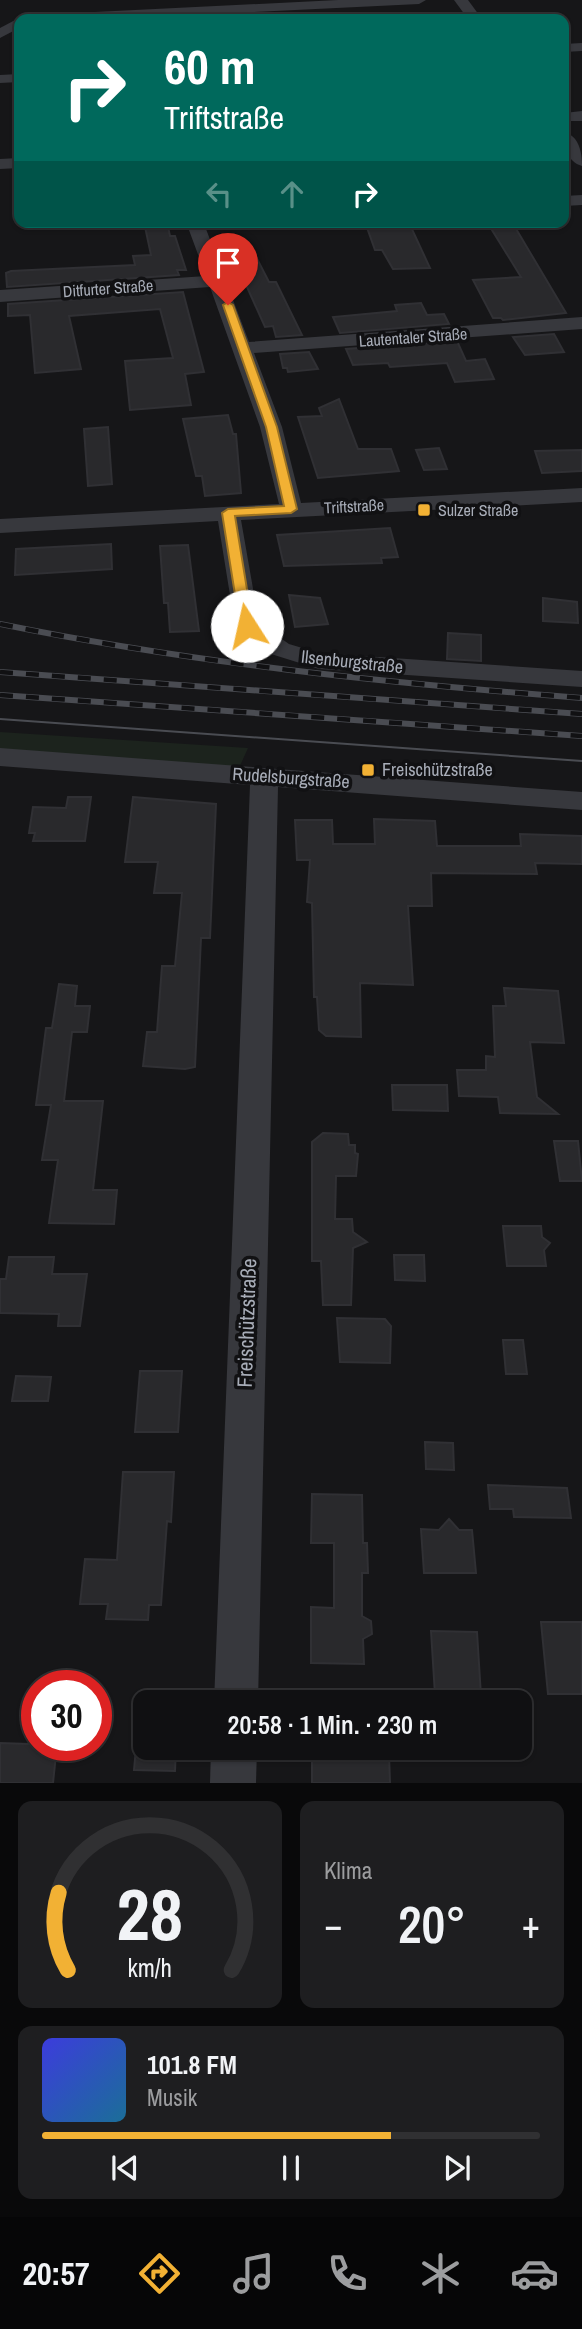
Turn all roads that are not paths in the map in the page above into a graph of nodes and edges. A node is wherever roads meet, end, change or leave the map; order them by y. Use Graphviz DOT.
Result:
graph roads {
  1 [pos="419,0"];
  2 [pos="135,14"];
  3 [pos="569,144"];
  4 [pos="582,161"];
  5 [pos="197,228"];
  6 [pos="216,281"];
  7 [pos="0,296"];
  8 [pos="582,323"];
  9 [pos="244,348"];
  10 [pos="582,495"];
  11 [pos="291,509"];
  12 [pos="228,513"];
  13 [pos="0,526"];
  14 [pos="582,680"];
  15 [pos="0,757"];
  16 [pos="264,776"];
  17 [pos="582,802"];
  18 [pos="236,1690"];
  19 [pos="234,1760"];
  20 [pos="233,1783"];
  1 -- 2 [label="street"];
  3 -- 4 [label="street"];
  5 -- 6 [label="street"];
  6 -- 7 [label="street, Ditfurter Straße"];
  6 -- 9 [label="street"];
  8 -- 9 [label="street, Lautentaler Straße"];
  9 -- 11 [label="street"];
  10 -- 11 [label="street, Triftstraße"];
  11 -- 12 [label="street, Triftstraße"];
  12 -- 13 [label="street, Triftstraße"];
  12 -- 14 [label="street, Ilsenburgstraße"];
  15 -- 16 [label="street, Rudelsburgstraße"];
  16 -- 17 [label="street, Rudelsburgstraße"];
  16 -- 18 [label="street, Freischützstraße"];
  19 -- 20 [label="street"];
}
